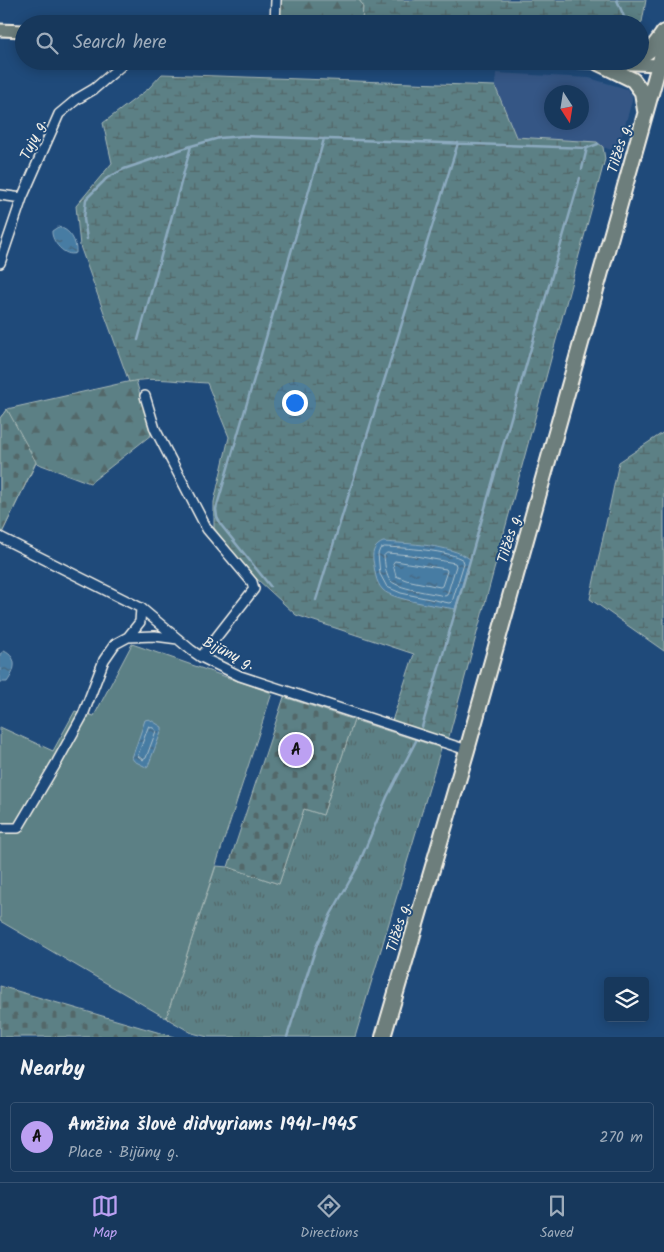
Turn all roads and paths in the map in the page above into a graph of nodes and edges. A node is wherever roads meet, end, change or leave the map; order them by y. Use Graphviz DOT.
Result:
graph roads {
  1 [pos="276,0"];
  2 [pos="275,15"];
  3 [pos="0,30"];
  4 [pos="15,31"];
  5 [pos="664,32"];
  6 [pos="664,47"];
  7 [pos="649,51"];
  8 [pos="649,64"];
  9 [pos="662,65"];
  10 [pos="116,70"];
  11 [pos="617,70"];
  12 [pos="645,114"];
  13 [pos="0,195"];
  14 [pos="22,198"];
  15 [pos="0,263"];
  16 [pos="145,396"];
  17 [pos="0,537"];
  18 [pos="141,608"];
  19 [pos="128,637"];
  20 [pos="179,639"];
  21 [pos="201,657"];
  22 [pos="467,750"];
  23 [pos="0,828"];
  24 [pos="383,1037"];
  1 -- 2 [label="street"];
  3 -- 4 [label="main road"];
  5 -- 7 [label="highway"];
  6 -- 9 [label="highway, Tilžės g."];
  8 -- 9 [label="main road"];
  9 -- 12 [label="highway, Tilžės g."];
  10 -- 14 [label="street, Tujų g."];
  11 -- 12 [label="highway"];
  12 -- 22 [label="highway, Tilžės g."];
  13 -- 14 [label="street"];
  14 -- 15 [label="street, Tujų g."];
  16 -- 21 [label="street"];
  17 -- 18 [label="street, Bijūnų g."];
  18 -- 19 [label="street"];
  18 -- 20 [label="street, Bijūnų g."];
  19 -- 20 [label="street"];
  19 -- 23 [label="street"];
  20 -- 21 [label="street, Bijūnų g."];
  21 -- 22 [label="street, Bijūnų g."];
  22 -- 24 [label="highway, Tilžės g."];
}
